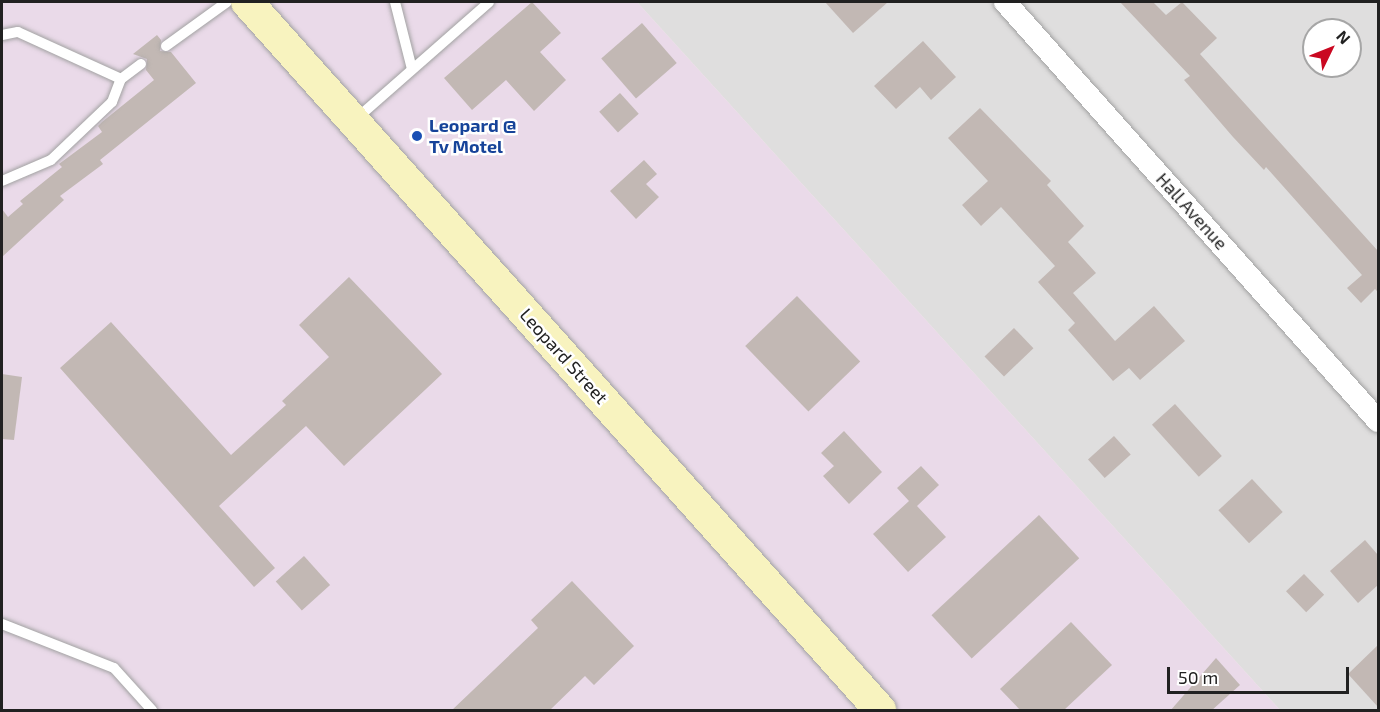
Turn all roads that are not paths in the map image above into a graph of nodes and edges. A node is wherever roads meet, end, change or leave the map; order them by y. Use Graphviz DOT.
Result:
graph roads {
  1 [pos="227,2"];
  2 [pos="247,2"];
  3 [pos="395,2"];
  4 [pos="489,2"];
  5 [pos="1005,2"];
  6 [pos="2,35"];
  7 [pos="166,46"];
  8 [pos="141,64"];
  9 [pos="412,69"];
  10 [pos="121,79"];
  11 [pos="354,121"];
  12 [pos="2,181"];
  13 [pos="1378,421"];
  14 [pos="2,624"];
  15 [pos="152,711"];
  16 [pos="880,711"];
  1 -- 7 [label="lane"];
  2 -- 11 [label="main road, Leopard Street"];
  3 -- 9 [label="lane"];
  4 -- 9 [label="lane"];
  5 -- 13 [label="street, Hall Avenue"];
  6 -- 10 [label="lane"];
  8 -- 10 [label="lane"];
  9 -- 11 [label="lane"];
  10 -- 12 [label="lane"];
  11 -- 16 [label="main road, Leopard Street"];
  14 -- 15 [label="lane"];
}
